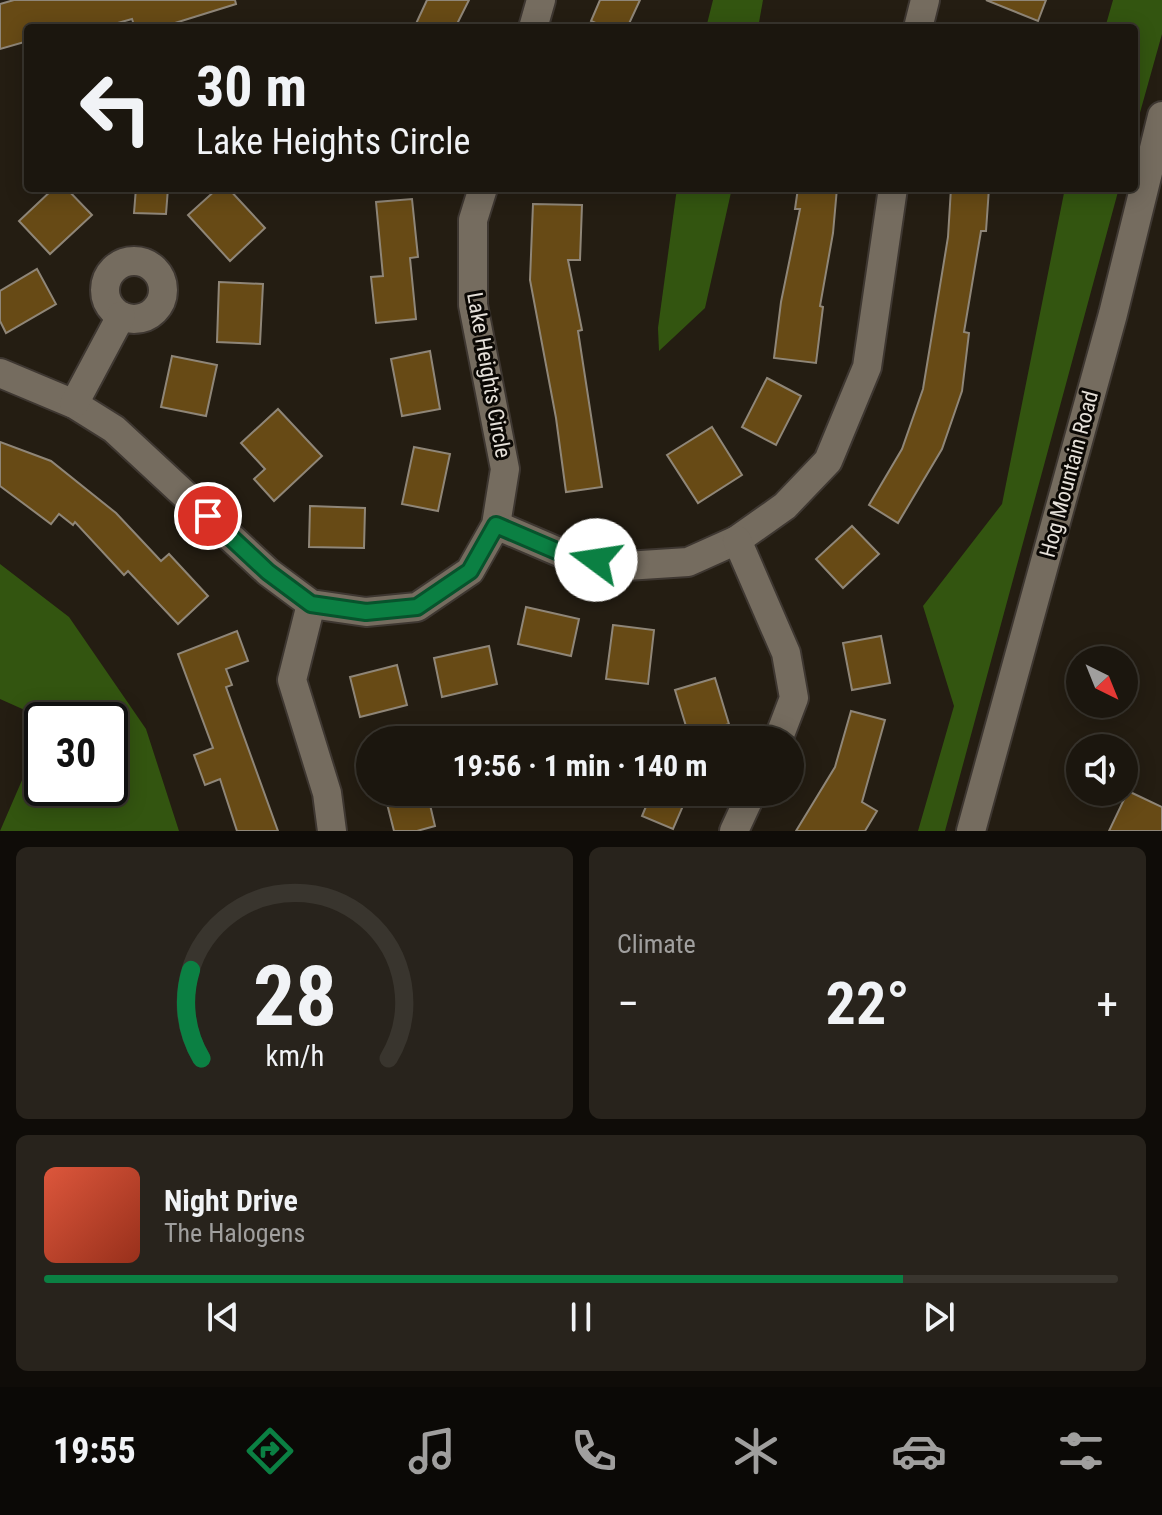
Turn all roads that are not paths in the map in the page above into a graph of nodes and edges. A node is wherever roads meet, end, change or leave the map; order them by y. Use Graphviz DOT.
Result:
graph roads {
  1 [pos="541,0"];
  2 [pos="925,0"];
  3 [pos="534,24"];
  4 [pos="919,24"];
  5 [pos="1162,116"];
  6 [pos="482,192"];
  7 [pos="892,192"];
  8 [pos="121,316"];
  9 [pos="0,373"];
  10 [pos="74,404"];
  11 [pos="496,525"];
  12 [pos="737,540"];
  13 [pos="311,604"];
  14 [pos="783,726"];
  15 [pos="746,806"];
  16 [pos="332,831"];
  17 [pos="734,831"];
  18 [pos="971,831"];
  1 -- 3 [label="street"];
  2 -- 4 [label="street"];
  5 -- 18 [label="street, Hog Mountain Road"];
  6 -- 11 [label="street, Lake Heights Circle"];
  7 -- 12 [label="street"];
  8 -- 10 [label="street"];
  9 -- 10 [label="street, Lake Heights Circle"];
  10 -- 13 [label="street, Lake Heights Circle"];
  11 -- 12 [label="street"];
  11 -- 13 [label="street, Lake Heights Circle"];
  12 -- 14 [label="street"];
  13 -- 16 [label="street"];
  15 -- 17 [label="street"];
}
